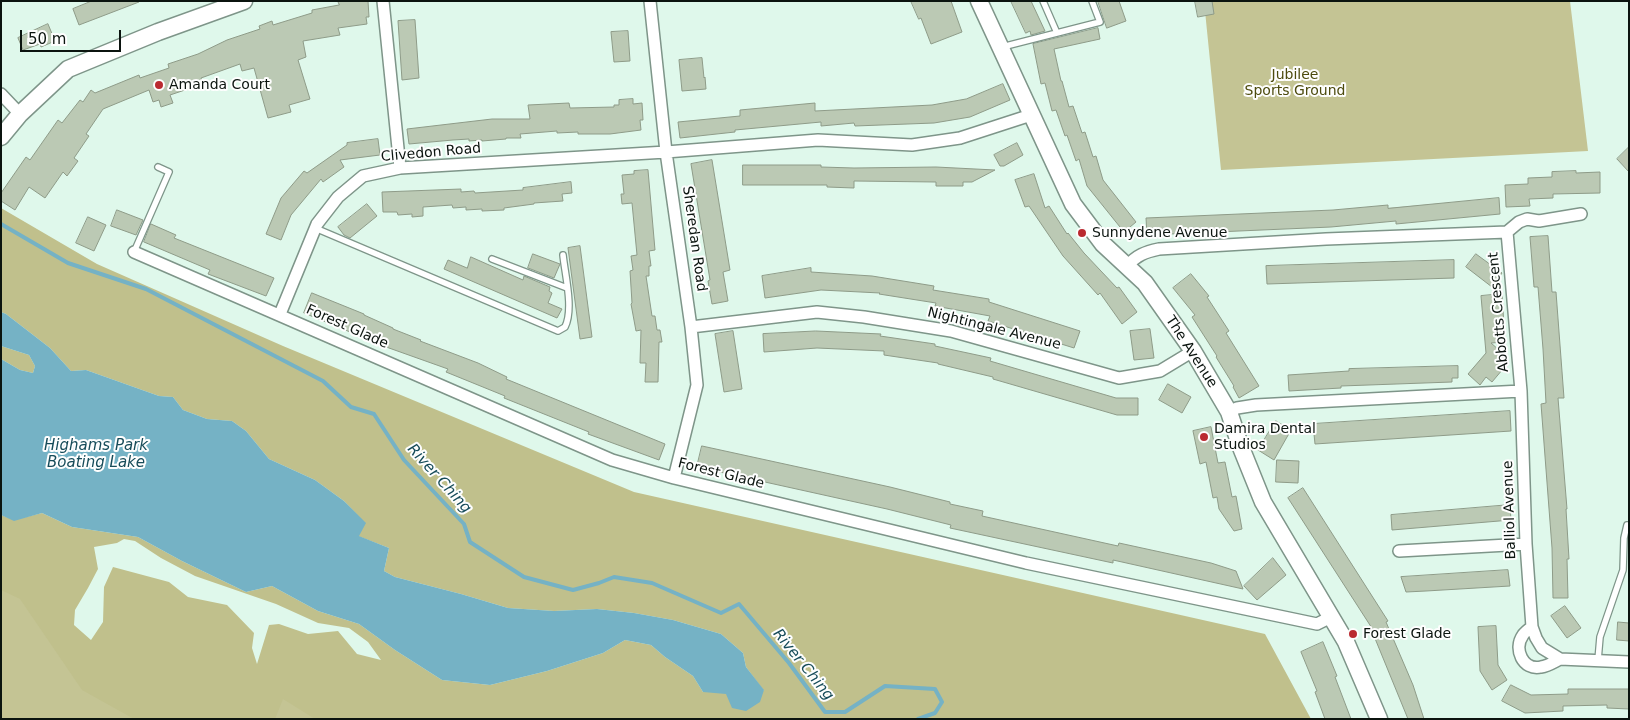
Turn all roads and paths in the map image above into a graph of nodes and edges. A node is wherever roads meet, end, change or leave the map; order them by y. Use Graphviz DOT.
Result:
graph roads {
  1 [pos="244,1"];
  2 [pos="383,1"];
  3 [pos="650,1"];
  4 [pos="979,1"];
  5 [pos="1043,1"];
  6 [pos="1092,1"];
  7 [pos="1057,33"];
  8 [pos="1000,48"];
  9 [pos="1,94"];
  10 [pos="20,114"];
  11 [pos="1031,114"];
  12 [pos="1,137"];
  13 [pos="666,152"];
  14 [pos="158,167"];
  15 [pos="400,168"];
  16 [pos="1581,214"];
  17 [pos="315,228"];
  18 [pos="1507,232"];
  19 [pos="134,252"];
  20 [pos="563,255"];
  21 [pos="492,259"];
  22 [pos="1127,266"];
  23 [pos="567,288"];
  24 [pos="280,314"];
  25 [pos="691,327"];
  26 [pos="1193,351"];
  27 [pos="1521,391"];
  28 [pos="1229,412"];
  29 [pos="674,478"];
  30 [pos="1627,525"];
  31 [pos="1526,544"];
  32 [pos="1398,551"];
  33 [pos="1331,617"];
  34 [pos="1532,627"];
  35 [pos="1560,659"];
  36 [pos="1598,660"];
  37 [pos="1629,662"];
  38 [pos="1379,719"];
  1 -- 10 [label="street"];
  2 -- 15 [label="street"];
  3 -- 13 [label="street, Sheredan Road"];
  4 -- 8 [label="street, The Avenue"];
  5 -- 7 [label="lane"];
  6 -- 7 [label="lane"];
  7 -- 8 [label="lane"];
  8 -- 11 [label="street, The Avenue"];
  9 -- 10 [label="street"];
  10 -- 12 [label="street"];
  11 -- 13 [label="street"];
  11 -- 22 [label="street, The Avenue"];
  13 -- 15 [label="street, Clivedon Road"];
  13 -- 25 [label="street, Sheredan Road"];
  14 -- 19 [label="lane"];
  15 -- 17 [label="street, Clivedon Road"];
  16 -- 18 [label="street"];
  17 -- 23 [label="lane"];
  17 -- 24 [label="street, Clivedon Road"];
  18 -- 22 [label="street, Abbotts Crescent"];
  18 -- 27 [label="street, Abbotts Crescent"];
  19 -- 24 [label="street, Forest Glade"];
  20 -- 23 [label="lane"];
  21 -- 23 [label="lane"];
  22 -- 26 [label="street, The Avenue"];
  24 -- 29 [label="street, Forest Glade"];
  25 -- 26 [label="street, Nightingale Avenue"];
  25 -- 29 [label="street, Sheredan Road"];
  26 -- 28 [label="street, The Avenue"];
  27 -- 28 [label="street, Abbotts Crescent"];
  27 -- 31 [label="street, Balliol Avenue"];
  28 -- 33 [label="street, The Avenue"];
  29 -- 33 [label="street, Forest Glade"];
  30 -- 36 [label="lane"];
  31 -- 32 [label="street"];
  31 -- 34 [label="street, Balliol Avenue"];
  33 -- 38 [label="street, The Avenue"];
  34 -- 35 [label="street, Balliol Avenue"];
  34 -- 35 [label="street"];
  35 -- 36 [label="street"];
  36 -- 37 [label="street"];
}
